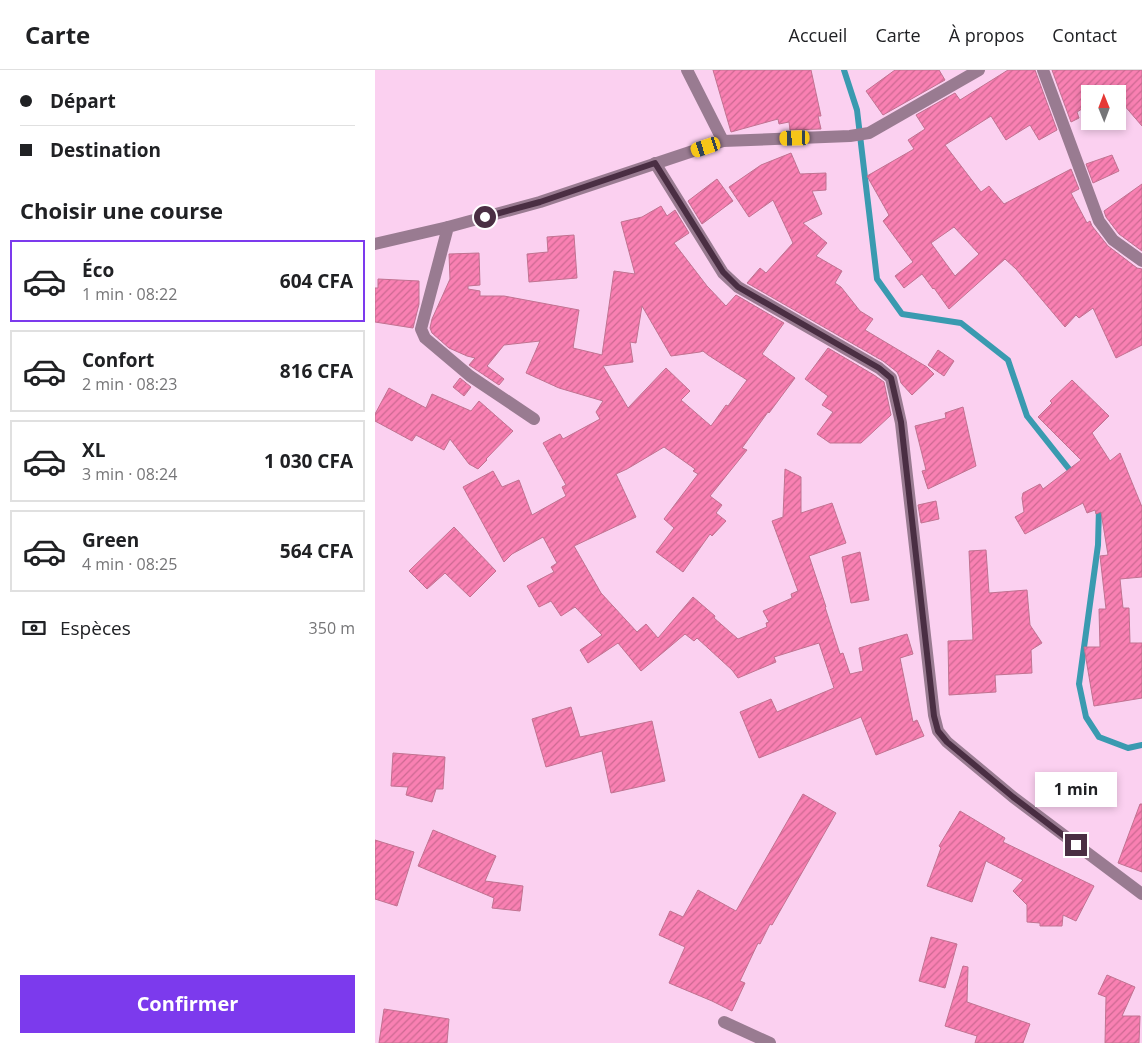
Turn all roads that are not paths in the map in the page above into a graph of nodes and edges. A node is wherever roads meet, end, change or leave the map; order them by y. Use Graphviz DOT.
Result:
graph roads {
  1 [pos="687,70"];
  2 [pos="979,70"];
  3 [pos="1043,70"];
  4 [pos="723,141"];
  5 [pos="655,163"];
  6 [pos="448,227"];
  7 [pos="375,244"];
  8 [pos="1142,261"];
  9 [pos="534,419"];
  10 [pos="1142,894"];
  11 [pos="724,1022"];
  12 [pos="770,1043"];
  1 -- 4 [label="street"];
  2 -- 4 [label="street"];
  3 -- 8 [label="street"];
  4 -- 5 [label="street"];
  5 -- 6 [label="street"];
  5 -- 10 [label="street"];
  6 -- 7 [label="street"];
  6 -- 9 [label="street"];
  11 -- 12 [label="street"];
}
